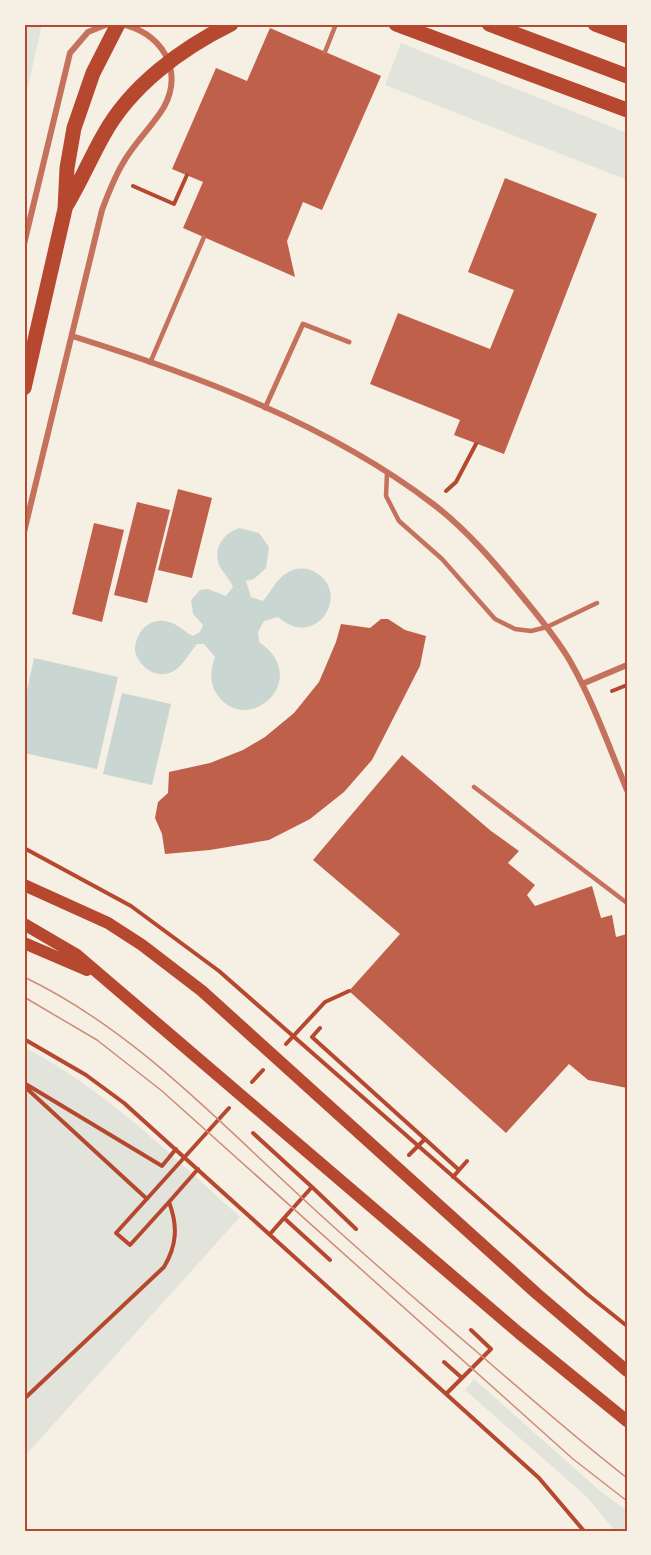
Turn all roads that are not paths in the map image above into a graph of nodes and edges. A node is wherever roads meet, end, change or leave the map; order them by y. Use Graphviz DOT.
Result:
graph roads {
  1 [pos="108,24"];
  2 [pos="119,24"];
  3 [pos="231,24"];
  4 [pos="336,24"];
  5 [pos="396,24"];
  6 [pos="489,24"];
  7 [pos="595,24"];
  8 [pos="627,36"];
  9 [pos="325,52"];
  10 [pos="627,76"];
  11 [pos="627,110"];
  12 [pos="65,209"];
  13 [pos="204,237"];
  14 [pos="24,244"];
  15 [pos="72,336"];
  16 [pos="349,342"];
  17 [pos="150,363"];
  18 [pos="24,388"];
  19 [pos="265,408"];
  20 [pos="387,473"];
  21 [pos="24,532"];
  22 [pos="597,603"];
  23 [pos="548,627"];
  24 [pos="627,665"];
  25 [pos="582,684"];
  26 [pos="474,787"];
  27 [pos="627,790"];
  28 [pos="24,885"];
  29 [pos="627,903"];
  30 [pos="24,924"];
  31 [pos="24,943"];
  32 [pos="102,976"];
  33 [pos="591,1340"];
  34 [pos="627,1361"];
  35 [pos="627,1371"];
  36 [pos="627,1421"];
  1 -- 14 [label="street"];
  2 -- 12 [label="main road"];
  2 -- 15 [label="street"];
  3 -- 12 [label="main road"];
  4 -- 9 [label="lane"];
  5 -- 11 [label="main road"];
  6 -- 10 [label="main road"];
  7 -- 8 [label="main road"];
  12 -- 18 [label="main road"];
  13 -- 17 [label="lane"];
  15 -- 17 [label="street"];
  15 -- 21 [label="street"];
  16 -- 19 [label="street"];
  17 -- 19 [label="street"];
  19 -- 20 [label="street"];
  20 -- 23 [label="street"];
  20 -- 23 [label="lane"];
  22 -- 23 [label="lane"];
  23 -- 25 [label="street"];
  24 -- 25 [label="street"];
  25 -- 27 [label="street"];
  26 -- 29 [label="lane"];
  28 -- 33 [label="main road"];
  30 -- 32 [label="main road"];
  31 -- 32 [label="main road"];
  32 -- 36 [label="main road"];
  33 -- 34 [label="main road"];
  33 -- 35 [label="main road"];
}
